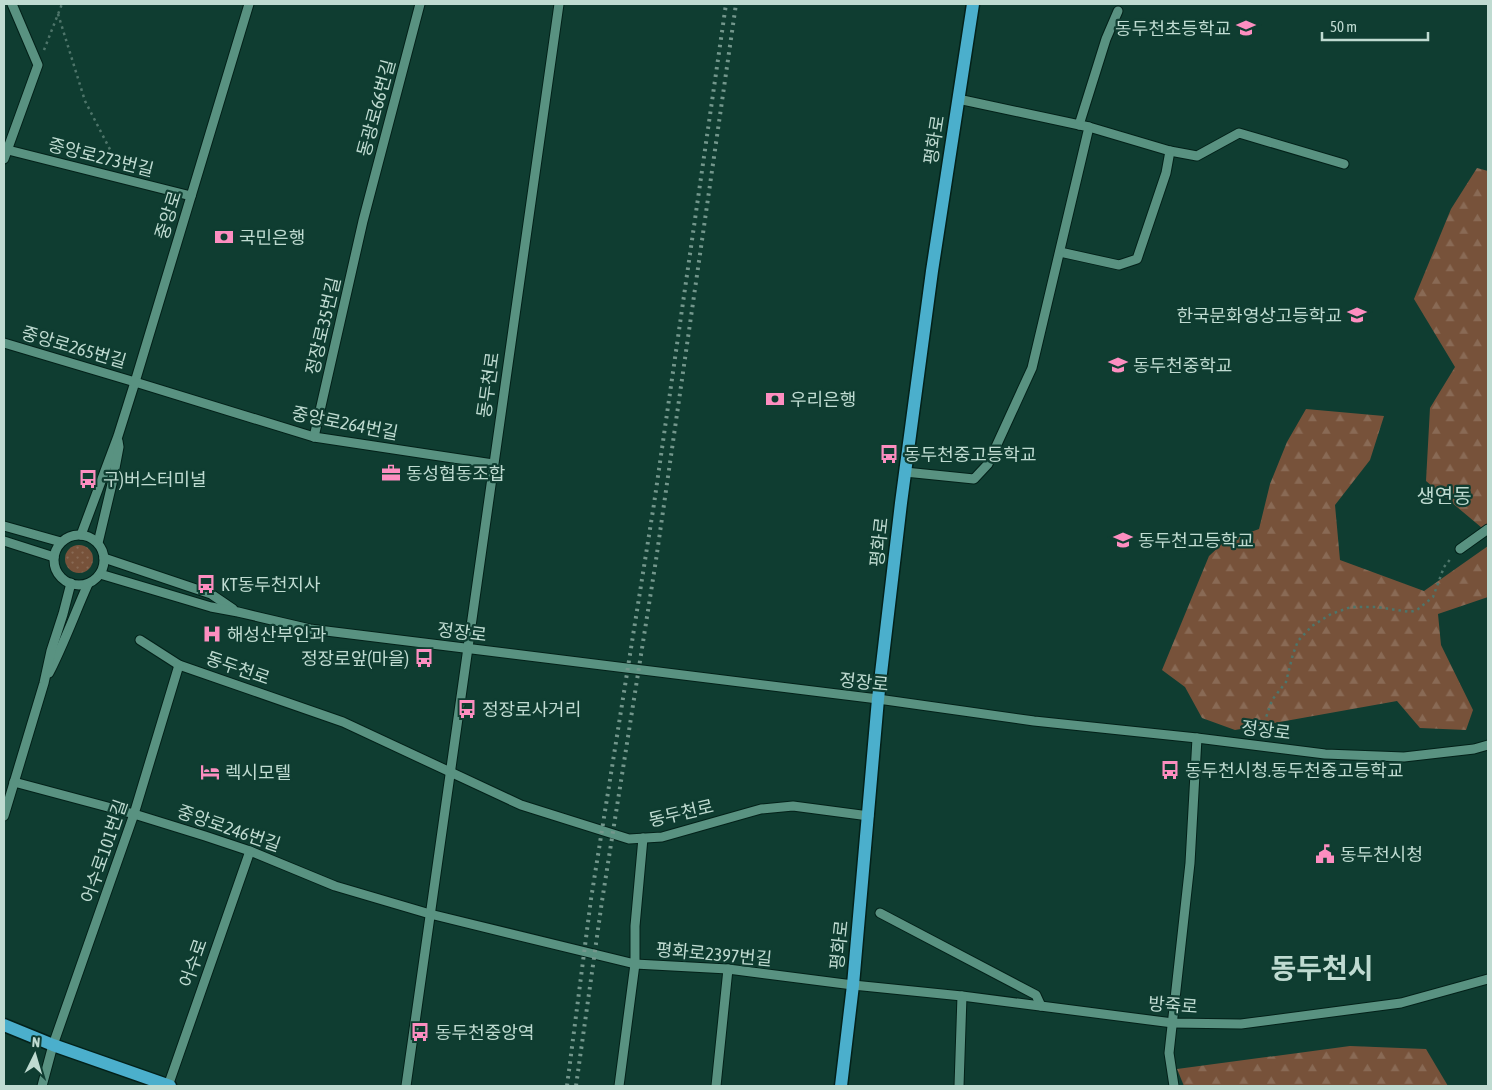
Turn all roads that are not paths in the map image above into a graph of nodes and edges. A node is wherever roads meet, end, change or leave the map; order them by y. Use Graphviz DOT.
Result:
graph roads {
  1 [pos="12,4"];
  2 [pos="249,4"];
  3 [pos="420,4"];
  4 [pos="559,4"];
  5 [pos="973,4"];
  6 [pos="1118,11"];
  7 [pos="958,99"];
  8 [pos="1079,125"];
  9 [pos="1089,127"];
  10 [pos="1170,151"];
  11 [pos="5,153"];
  12 [pos="1344,164"];
  13 [pos="191,196"];
  14 [pos="363,221"];
  15 [pos="1060,252"];
  16 [pos="4,343"];
  17 [pos="135,382"];
  18 [pos="118,436"];
  19 [pos="314,437"];
  20 [pos="494,464"];
  21 [pos="905,472"];
  22 [pos="4,526"];
  23 [pos="1488,529"];
  24 [pos="81,535"];
  25 [pos="4,541"];
  26 [pos="62,542"];
  27 [pos="98,543"];
  28 [pos="1460,549"];
  29 [pos="54,557"];
  30 [pos="104,558"];
  31 [pos="100,574"];
  32 [pos="71,584"];
  33 [pos="88,584"];
  34 [pos="238,612"];
  35 [pos="140,640"];
  36 [pos="468,649"];
  37 [pos="179,665"];
  38 [pos="44,683"];
  39 [pos="878,699"];
  40 [pos="1197,738"];
  41 [pos="1488,745"];
  42 [pos="451,772"];
  43 [pos="14,782"];
  44 [pos="134,814"];
  45 [pos="4,816"];
  46 [pos="869,816"];
  47 [pos="643,838"];
  48 [pos="250,851"];
  49 [pos="880,913"];
  50 [pos="430,914"];
  51 [pos="636,964"];
  52 [pos="728,969"];
  53 [pos="1488,979"];
  54 [pos="853,985"];
  55 [pos="962,996"];
  56 [pos="1040,1006"];
  57 [pos="1173,1024"];
  58 [pos="4,1025"];
  59 [pos="53,1045"];
  60 [pos="42,1086"];
  61 [pos="169,1086"];
  62 [pos="406,1086"];
  63 [pos="618,1086"];
  64 [pos="716,1086"];
  65 [pos="841,1086"];
  66 [pos="959,1086"];
  67 [pos="1174,1086"];
  1 -- 11 [label="street"];
  2 -- 13 [label="street, 중앙로"];
  3 -- 14 [label="street, 동광로66번길"];
  4 -- 20 [label="street, 동두천로"];
  5 -- 7 [label="main road, 평화로"];
  6 -- 8 [label="street"];
  7 -- 8 [label="street"];
  7 -- 21 [label="main road, 평화로"];
  8 -- 9 [label="street"];
  9 -- 10 [label="street"];
  9 -- 15 [label="street"];
  10 -- 12 [label="street"];
  10 -- 15 [label="street"];
  11 -- 13 [label="street, 중앙로273번길"];
  13 -- 17 [label="street, 중앙로"];
  14 -- 19 [label="street, 정장로35번길"];
  15 -- 21 [label="street"];
  16 -- 17 [label="street, 중앙로265번길"];
  17 -- 18 [label="street, 중앙로"];
  17 -- 19 [label="street, 중앙로264번길"];
  18 -- 24 [label="street"];
  18 -- 27 [label="street"];
  19 -- 20 [label="street, 중앙로264번길"];
  20 -- 36 [label="street, 동두천로"];
  21 -- 39 [label="main road, 평화로"];
  22 -- 26 [label="street"];
  23 -- 28 [label="street"];
  24 -- 26 [label="street"];
  24 -- 27 [label="street"];
  25 -- 29 [label="street"];
  26 -- 29 [label="street"];
  27 -- 30 [label="street"];
  29 -- 32 [label="street"];
  30 -- 31 [label="street"];
  30 -- 34 [label="street"];
  31 -- 33 [label="street"];
  31 -- 34 [label="street, 정장로"];
  32 -- 33 [label="street"];
  32 -- 38 [label="street"];
  33 -- 38 [label="street"];
  34 -- 36 [label="street, 정장로"];
  35 -- 37 [label="street, 동두천로"];
  36 -- 39 [label="street, 정장로"];
  36 -- 42 [label="street, 동두천로"];
  37 -- 42 [label="street, 동두천로"];
  37 -- 44 [label="street, 어수로101번길"];
  38 -- 43 [label="street"];
  39 -- 40 [label="street, 정장로"];
  39 -- 46 [label="main road, 평화로"];
  40 -- 41 [label="street, 정장로"];
  40 -- 57 [label="street"];
  42 -- 47 [label="street, 동두천로"];
  42 -- 50 [label="street, 동두천로"];
  43 -- 44 [label="street, 중앙로246번길"];
  43 -- 45 [label="street"];
  44 -- 48 [label="street, 중앙로246번길"];
  44 -- 59 [label="street, 어수로101번길"];
  46 -- 47 [label="street, 동두천로"];
  46 -- 54 [label="main road, 평화로"];
  47 -- 51 [label="street"];
  48 -- 50 [label="street, 중앙로246번길"];
  48 -- 61 [label="street, 어수로"];
  49 -- 56 [label="street"];
  50 -- 51 [label="street"];
  50 -- 62 [label="street, 동두천로"];
  51 -- 52 [label="street, 평화로2397번길"];
  51 -- 63 [label="street, 평화로2397번길"];
  52 -- 54 [label="street, 평화로2397번길"];
  52 -- 64 [label="street"];
  53 -- 57 [label="street, 방죽로"];
  54 -- 55 [label="street, 방죽로"];
  54 -- 65 [label="main road, 평화로"];
  55 -- 56 [label="street, 방죽로"];
  55 -- 66 [label="street"];
  56 -- 57 [label="street, 방죽로"];
  57 -- 67 [label="street"];
  58 -- 59 [label="main road, 어수로"];
  59 -- 60 [label="street, 어수로101번길"];
  59 -- 61 [label="main road, 어수로"];
}
